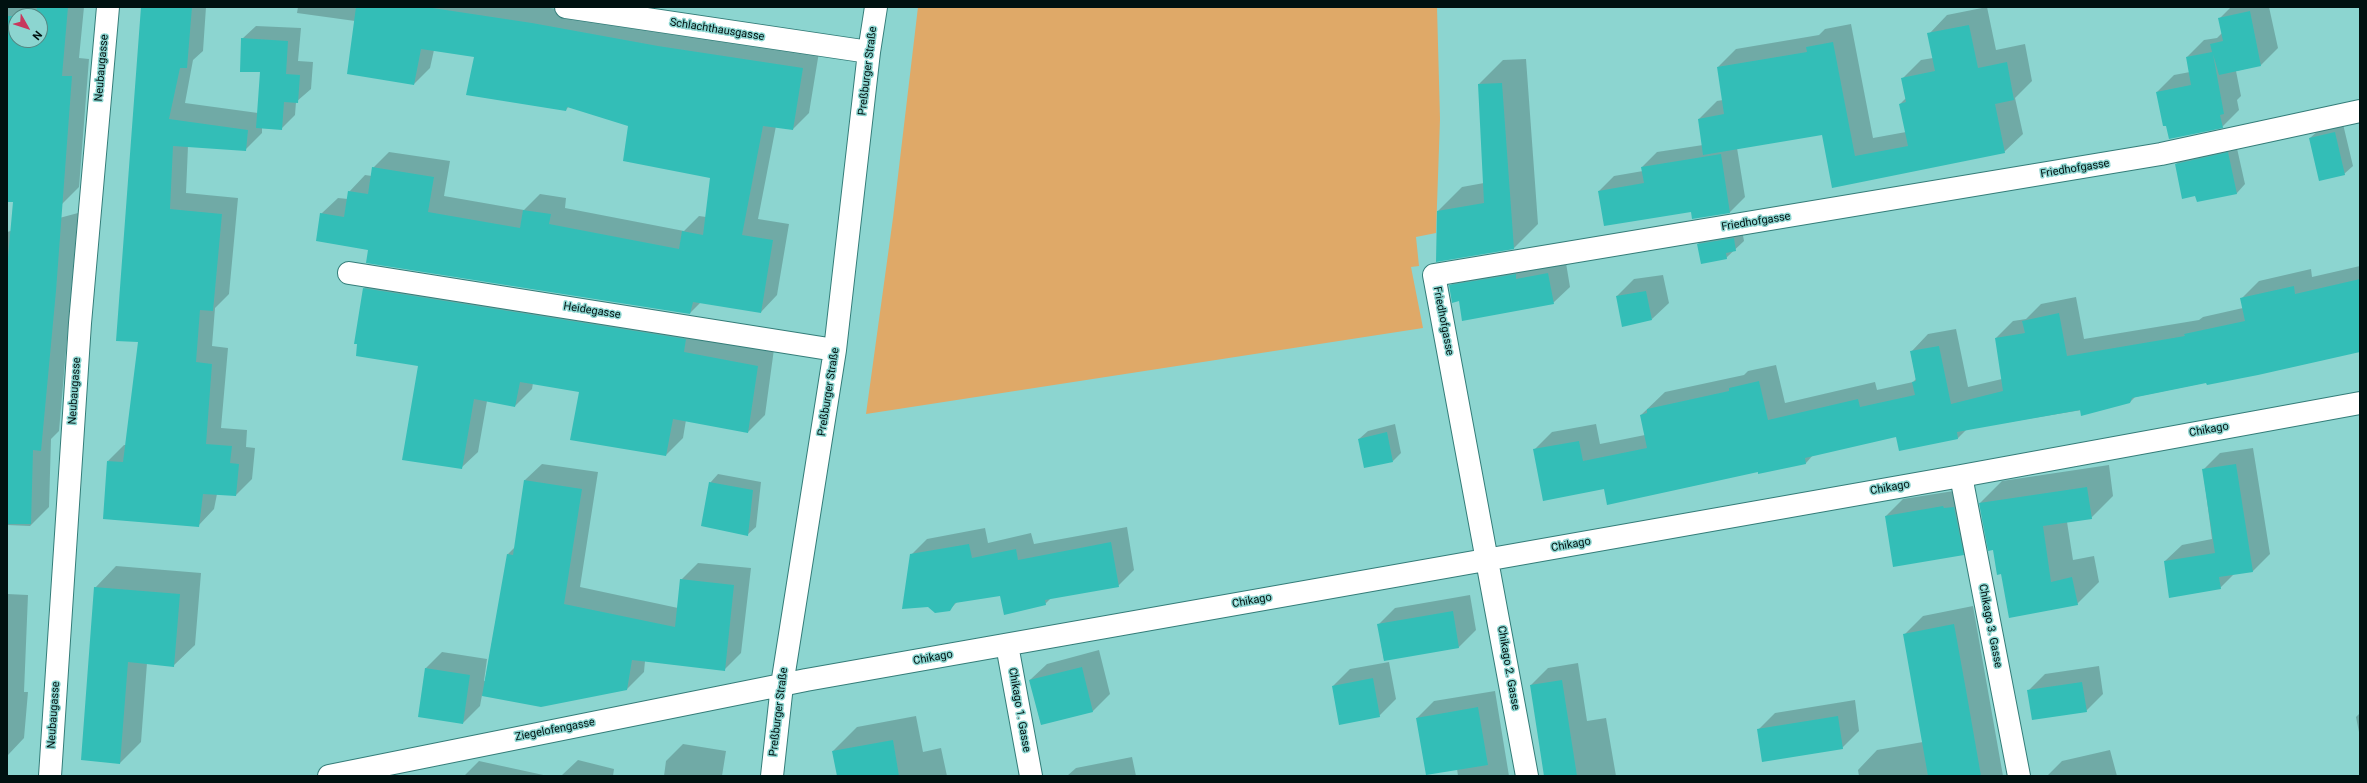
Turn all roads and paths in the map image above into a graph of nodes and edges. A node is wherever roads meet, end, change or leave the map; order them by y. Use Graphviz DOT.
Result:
graph roads {
  1 [pos="108,7"];
  2 [pos="566,7"];
  3 [pos="876,7"];
  4 [pos="869,52"];
  5 [pos="2360,111"];
  6 [pos="349,273"];
  7 [pos="835,350"];
  8 [pos="2360,403"];
  9 [pos="1961,476"];
  10 [pos="1488,559"];
  11 [pos="1007,644"];
  12 [pos="782,685"];
  13 [pos="50,776"];
  14 [pos="329,776"];
  15 [pos="772,776"];
  16 [pos="1031,776"];
  17 [pos="1527,776"];
  18 [pos="2018,776"];
  1 -- 13 [label="street, Neubaugasse"];
  2 -- 4 [label="street, Schlachthausgasse"];
  3 -- 4 [label="street, Preßburger Straße"];
  4 -- 7 [label="street, Preßburger Straße"];
  5 -- 10 [label="street, Friedhofgasse"];
  6 -- 7 [label="street, Heidegasse"];
  7 -- 12 [label="street, Preßburger Straße"];
  8 -- 9 [label="street, Chikago"];
  9 -- 10 [label="street, Chikago"];
  9 -- 18 [label="street, Chikago 3. Gasse"];
  10 -- 11 [label="street, Chikago"];
  10 -- 17 [label="street, Chikago 2. Gasse"];
  11 -- 12 [label="street, Chikago"];
  11 -- 16 [label="street, Chikago 1. Gasse"];
  12 -- 14 [label="street, Ziegelofengasse"];
  12 -- 15 [label="street, Preßburger Straße"];
}
